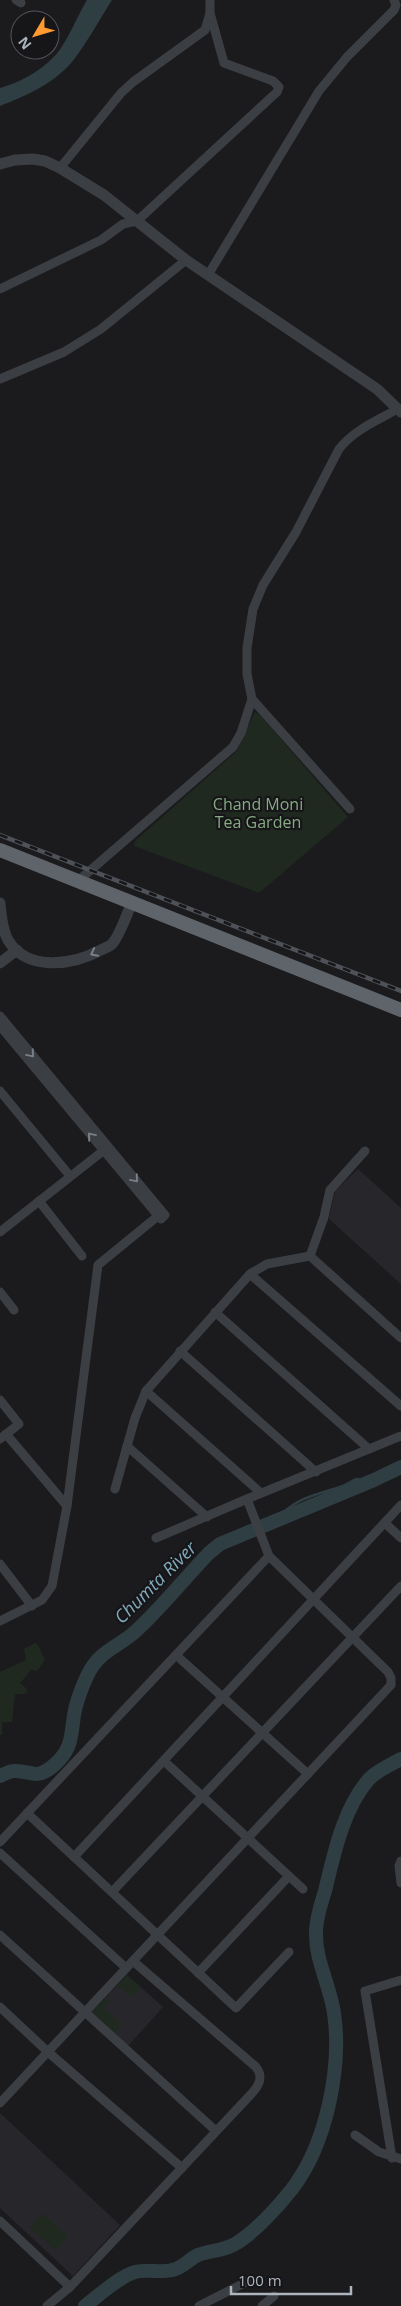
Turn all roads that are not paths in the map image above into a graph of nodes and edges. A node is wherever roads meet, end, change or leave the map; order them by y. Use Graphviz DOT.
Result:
graph roads {
  1 [pos="210,0"];
  2 [pos="394,0"];
  3 [pos="210,13"];
  4 [pos="0,164"];
  5 [pos="60,168"];
  6 [pos="137,220"];
  7 [pos="186,260"];
  8 [pos="208,275"];
  9 [pos="0,289"];
  10 [pos="0,379"];
  11 [pos="400,410"];
  12 [pos="252,699"];
  13 [pos="350,809"];
  14 [pos="0,850"];
  15 [pos="78,881"];
  16 [pos="132,902"];
  17 [pos="0,903"];
  18 [pos="8,946"];
  19 [pos="0,963"];
  20 [pos="401,1010"];
  21 [pos="0,1016"];
  22 [pos="0,1026"];
  23 [pos="0,1092"];
  24 [pos="106,1148"];
  25 [pos="365,1151"];
  26 [pos="70,1176"];
  27 [pos="39,1201"];
  28 [pos="1,1229"];
  29 [pos="82,1256"];
  30 [pos="310,1256"];
  31 [pos="250,1274"];
  32 [pos="0,1292"];
  33 [pos="14,1310"];
  34 [pos="215,1312"];
  35 [pos="401,1338"];
  36 [pos="180,1351"];
  37 [pos="146,1391"];
  38 [pos="0,1400"];
  39 [pos="401,1406"];
  40 [pos="3,1436"];
  41 [pos="401,1436"];
  42 [pos="127,1446"];
  43 [pos="369,1449"];
  44 [pos="316,1472"];
  45 [pos="115,1489"];
  46 [pos="261,1493"];
  47 [pos="247,1498"];
  48 [pos="67,1506"];
  49 [pos="401,1506"];
  50 [pos="207,1516"];
  51 [pos="386,1524"];
  52 [pos="156,1538"];
  53 [pos="401,1538"];
  54 [pos="269,1556"];
  55 [pos="0,1564"];
  56 [pos="401,1586"];
  57 [pos="314,1600"];
  58 [pos="32,1606"];
  59 [pos="0,1621"];
  60 [pos="352,1638"];
  61 [pos="176,1655"];
  62 [pos="223,1697"];
  63 [pos="262,1733"];
  64 [pos="164,1761"];
  65 [pos="308,1774"];
  66 [pos="202,1796"];
  67 [pos="27,1813"];
  68 [pos="248,1838"];
  69 [pos="0,1842"];
  70 [pos="0,1853"];
  71 [pos="74,1857"];
  72 [pos="401,1861"];
  73 [pos="289,1876"];
  74 [pos="401,1883"];
  75 [pos="303,1889"];
  76 [pos="112,1892"];
  77 [pos="158,1935"];
  78 [pos="0,1936"];
  79 [pos="289,1952"];
  80 [pos="133,1961"];
  81 [pos="126,1968"];
  82 [pos="198,1973"];
  83 [pos="401,1980"];
  84 [pos="0,2007"];
  85 [pos="84,2013"];
  86 [pos="48,2052"];
  87 [pos="0,2103"];
  88 [pos="216,2131"];
  89 [pos="355,2135"];
  90 [pos="397,2158"];
  91 [pos="182,2168"];
  92 [pos="0,2221"];
  93 [pos="250,2280"];
  94 [pos="70,2287"];
  95 [pos="274,2296"];
  96 [pos="47,2306"];
  97 [pos="199,2306"];
  98 [pos="262,2306"];
  1 -- 3 [label="street"];
  2 -- 8 [label="street"];
  3 -- 5 [label="street"];
  3 -- 6 [label="street"];
  4 -- 5 [label="street"];
  5 -- 6 [label="street"];
  6 -- 7 [label="street"];
  6 -- 9 [label="street"];
  7 -- 8 [label="street"];
  7 -- 10 [label="street"];
  8 -- 11 [label="street"];
  11 -- 12 [label="street"];
  12 -- 13 [label="street"];
  12 -- 15 [label="street"];
  14 -- 15 [label="highway"];
  15 -- 16 [label="highway"];
  16 -- 18 [label="street, one-way"];
  16 -- 20 [label="highway"];
  17 -- 18 [label="street"];
  18 -- 19 [label="street"];
  21 -- 24 [label="street, one-way"];
  24 -- 22 [label="street, one-way"];
  23 -- 26 [label="street"];
  24 -- 26 [label="street"];
  24 -- 48 [label="street"];
  25 -- 30 [label="street"];
  26 -- 27 [label="street"];
  27 -- 28 [label="street"];
  27 -- 29 [label="street"];
  30 -- 31 [label="street"];
  30 -- 35 [label="street"];
  31 -- 34 [label="street"];
  31 -- 39 [label="street"];
  32 -- 33 [label="street"];
  34 -- 36 [label="street"];
  34 -- 43 [label="street"];
  36 -- 37 [label="street"];
  36 -- 44 [label="street"];
  37 -- 42 [label="street"];
  37 -- 46 [label="street"];
  38 -- 40 [label="street"];
  40 -- 48 [label="street"];
  41 -- 43 [label="street"];
  42 -- 45 [label="street"];
  42 -- 50 [label="street"];
  43 -- 44 [label="street"];
  44 -- 46 [label="street"];
  46 -- 47 [label="street"];
  47 -- 50 [label="street"];
  47 -- 54 [label="street"];
  48 -- 58 [label="street"];
  49 -- 51 [label="street"];
  50 -- 52 [label="street"];
  51 -- 53 [label="street"];
  51 -- 57 [label="street"];
  54 -- 57 [label="street"];
  54 -- 61 [label="street"];
  55 -- 58 [label="street"];
  56 -- 60 [label="street"];
  57 -- 60 [label="street"];
  57 -- 62 [label="street"];
  58 -- 59 [label="street"];
  60 -- 63 [label="street"];
  60 -- 65 [label="street"];
  61 -- 62 [label="street"];
  61 -- 67 [label="street"];
  62 -- 63 [label="street"];
  62 -- 64 [label="street"];
  63 -- 65 [label="street"];
  63 -- 66 [label="street"];
  64 -- 66 [label="street"];
  64 -- 71 [label="street"];
  65 -- 68 [label="street"];
  66 -- 68 [label="street"];
  66 -- 76 [label="street"];
  67 -- 69 [label="street"];
  67 -- 71 [label="street"];
  68 -- 73 [label="street"];
  68 -- 77 [label="street"];
  70 -- 81 [label="street"];
  71 -- 76 [label="street"];
  72 -- 74 [label="street"];
  73 -- 75 [label="street"];
  73 -- 82 [label="street"];
  76 -- 77 [label="street"];
  77 -- 80 [label="street"];
  77 -- 82 [label="street"];
  78 -- 85 [label="street"];
  79 -- 82 [label="street"];
  80 -- 81 [label="street"];
  80 -- 88 [label="street"];
  81 -- 85 [label="street"];
  83 -- 90 [label="street"];
  84 -- 86 [label="street"];
  85 -- 86 [label="street"];
  85 -- 88 [label="street"];
  86 -- 87 [label="street"];
  86 -- 91 [label="street"];
  88 -- 91 [label="street"];
  89 -- 90 [label="street"];
  91 -- 94 [label="street"];
  92 -- 94 [label="street"];
  93 -- 97 [label="street"];
  94 -- 96 [label="street"];
  95 -- 98 [label="street"];
}
